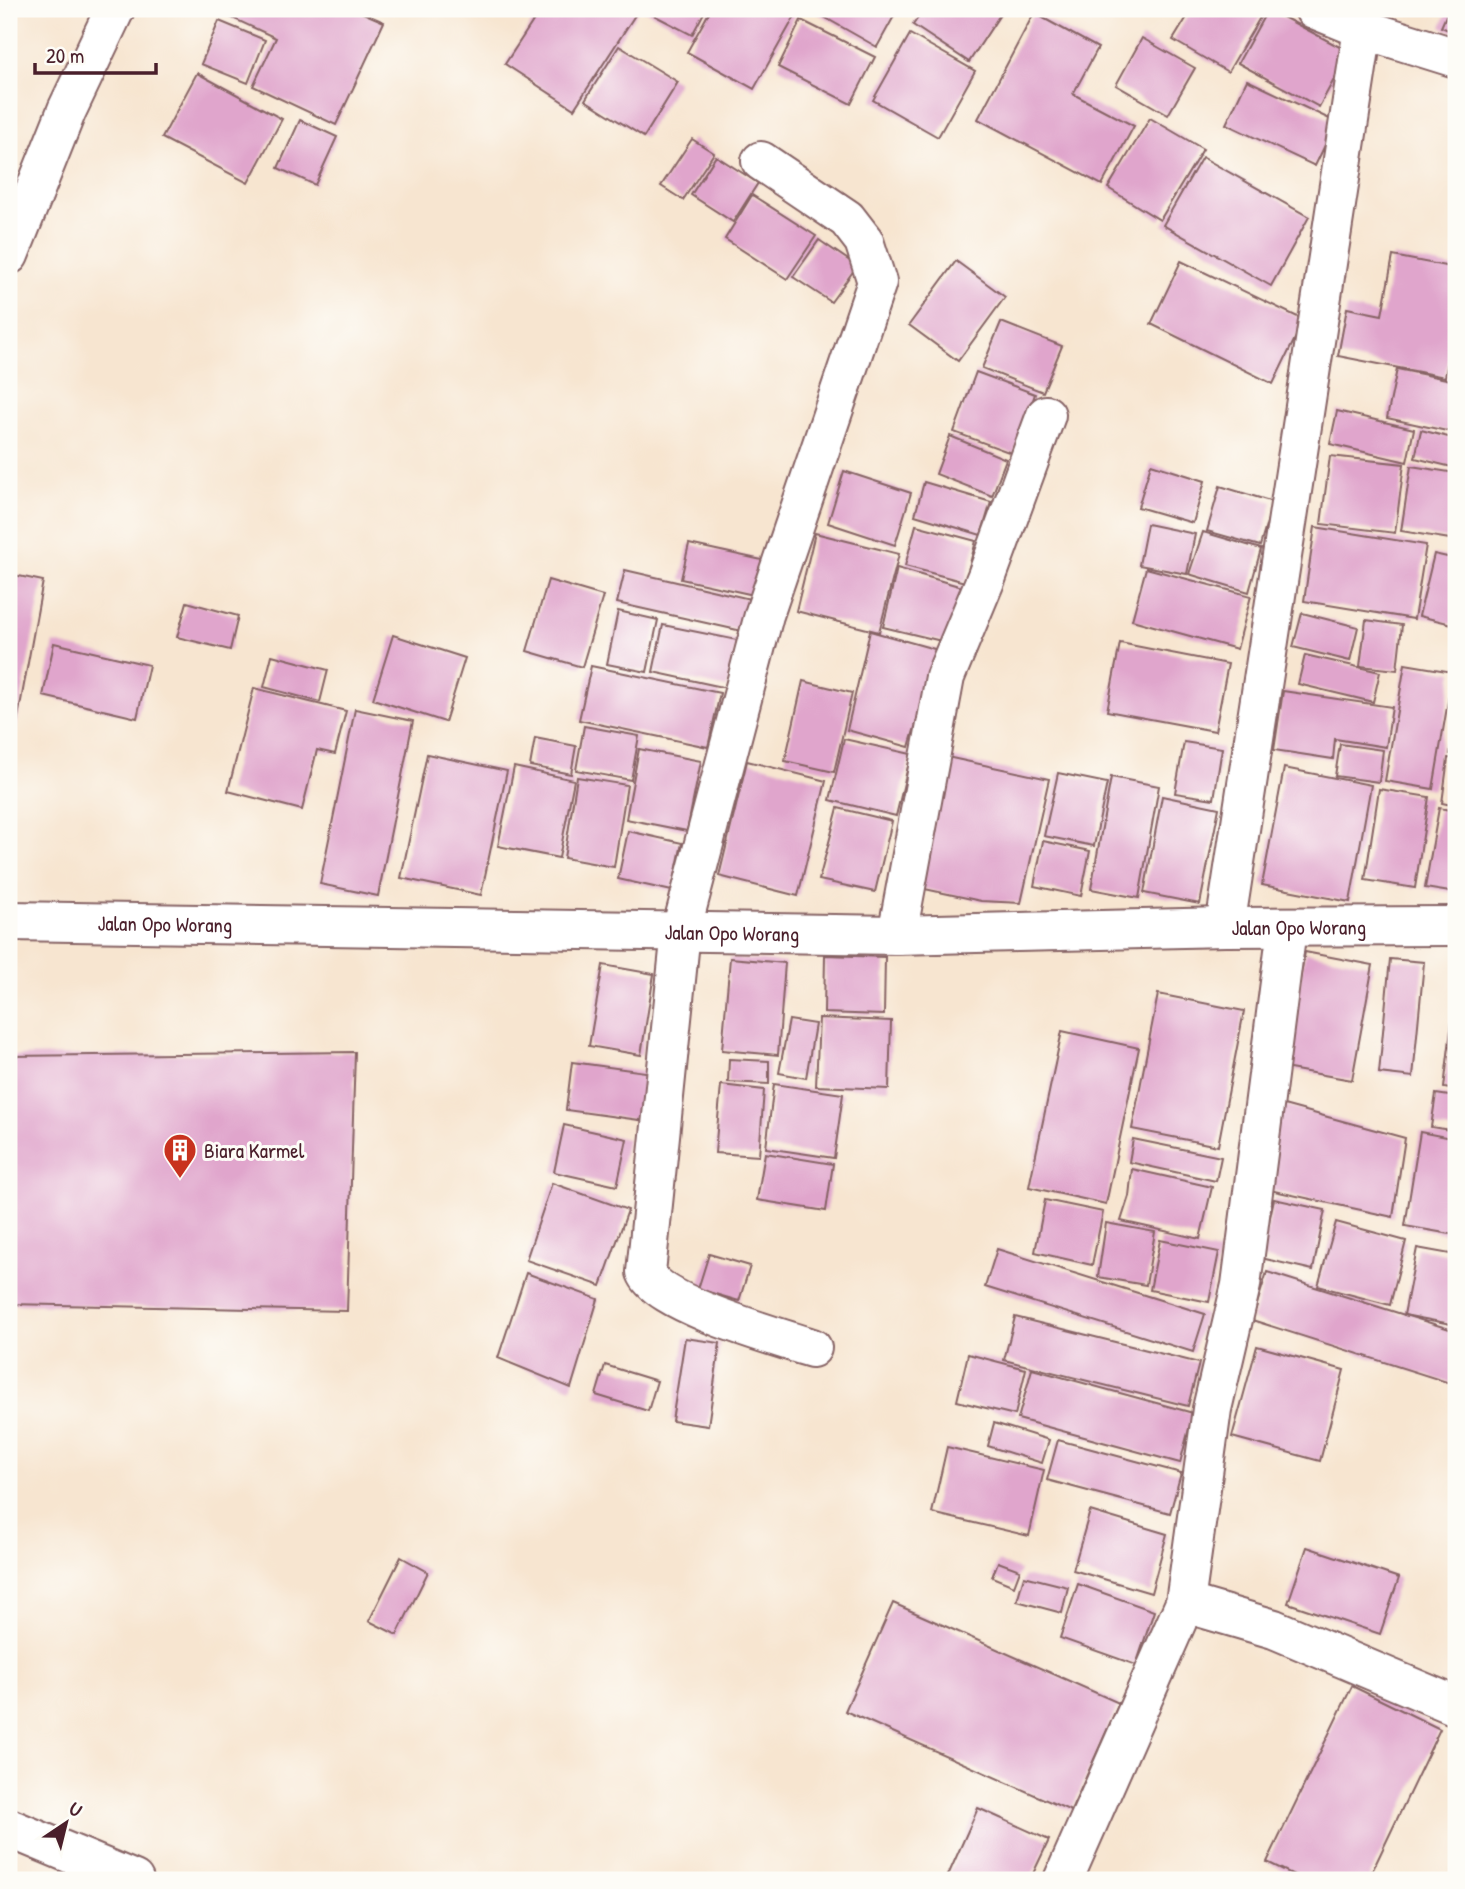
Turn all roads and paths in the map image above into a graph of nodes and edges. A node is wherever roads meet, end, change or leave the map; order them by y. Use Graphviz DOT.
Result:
graph roads {
  1 [pos="116,9"];
  2 [pos="1339,16"];
  3 [pos="1456,58"];
  4 [pos="761,161"];
  5 [pos="9,255"];
  6 [pos="1046,415"];
  7 [pos="9,921"];
  8 [pos="1456,926"];
  9 [pos="1224,927"];
  10 [pos="1287,928"];
  11 [pos="681,931"];
  12 [pos="897,935"];
  13 [pos="812,1348"];
  14 [pos="1185,1603"];
  15 [pos="1456,1706"];
  16 [pos="9,1828"];
  17 [pos="134,1880"];
  18 [pos="1063,1880"];
  1 -- 5 [label="street"];
  2 -- 3 [label="street"];
  2 -- 9 [label="street"];
  4 -- 11 [label="street"];
  6 -- 12 [label="street"];
  7 -- 11 [label="street, Jalan Opo Worang"];
  8 -- 10 [label="street, Jalan Opo Worang"];
  9 -- 10 [label="street, Jalan Opo Worang"];
  9 -- 12 [label="street, Jalan Opo Worang"];
  10 -- 14 [label="street"];
  11 -- 12 [label="street, Jalan Opo Worang"];
  11 -- 13 [label="street"];
  14 -- 15 [label="street"];
  14 -- 18 [label="street"];
  16 -- 17 [label="street"];
}
